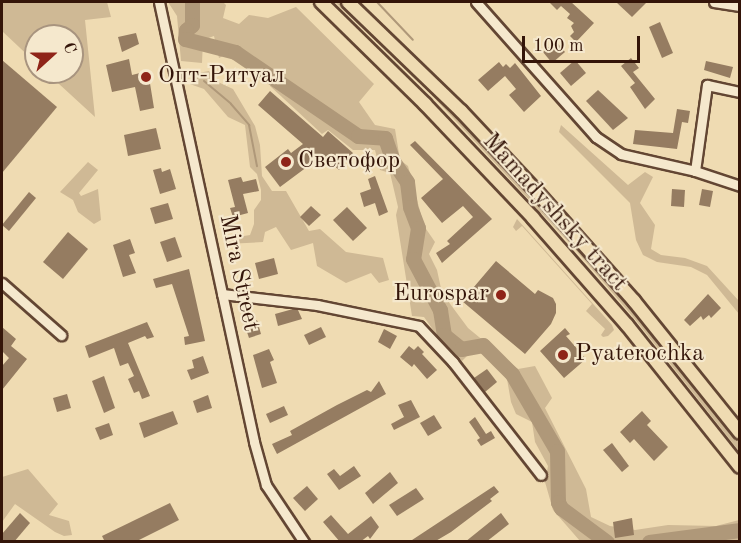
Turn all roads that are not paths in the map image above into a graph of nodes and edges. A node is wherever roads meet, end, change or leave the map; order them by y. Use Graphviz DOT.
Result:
graph roads {
  1 [pos="159,2"];
  2 [pos="321,2"];
  3 [pos="348,2"];
  4 [pos="355,2"];
  5 [pos="476,2"];
  6 [pos="714,2"];
  7 [pos="740,6"];
  8 [pos="363,16"];
  9 [pos="740,92"];
  10 [pos="695,171"];
  11 [pos="740,186"];
  12 [pos="2,283"];
  13 [pos="222,294"];
  14 [pos="62,335"];
  15 [pos="740,433"];
  16 [pos="740,467"];
  17 [pos="541,474"];
  18 [pos="304,542"];
  1 -- 13 [label="street, Mira Street"];
  2 -- 16 [label="main road, Mamadyshsky tract"];
  3 -- 8 [label="main road, Mamadyshsky tract"];
  4 -- 8 [label="street"];
  5 -- 10 [label="street"];
  6 -- 7 [label="street"];
  8 -- 15 [label="main road, Mamadyshsky tract"];
  9 -- 10 [label="street"];
  10 -- 11 [label="street"];
  12 -- 14 [label="street"];
  13 -- 17 [label="street"];
  13 -- 18 [label="street, Mira Street"];
}
